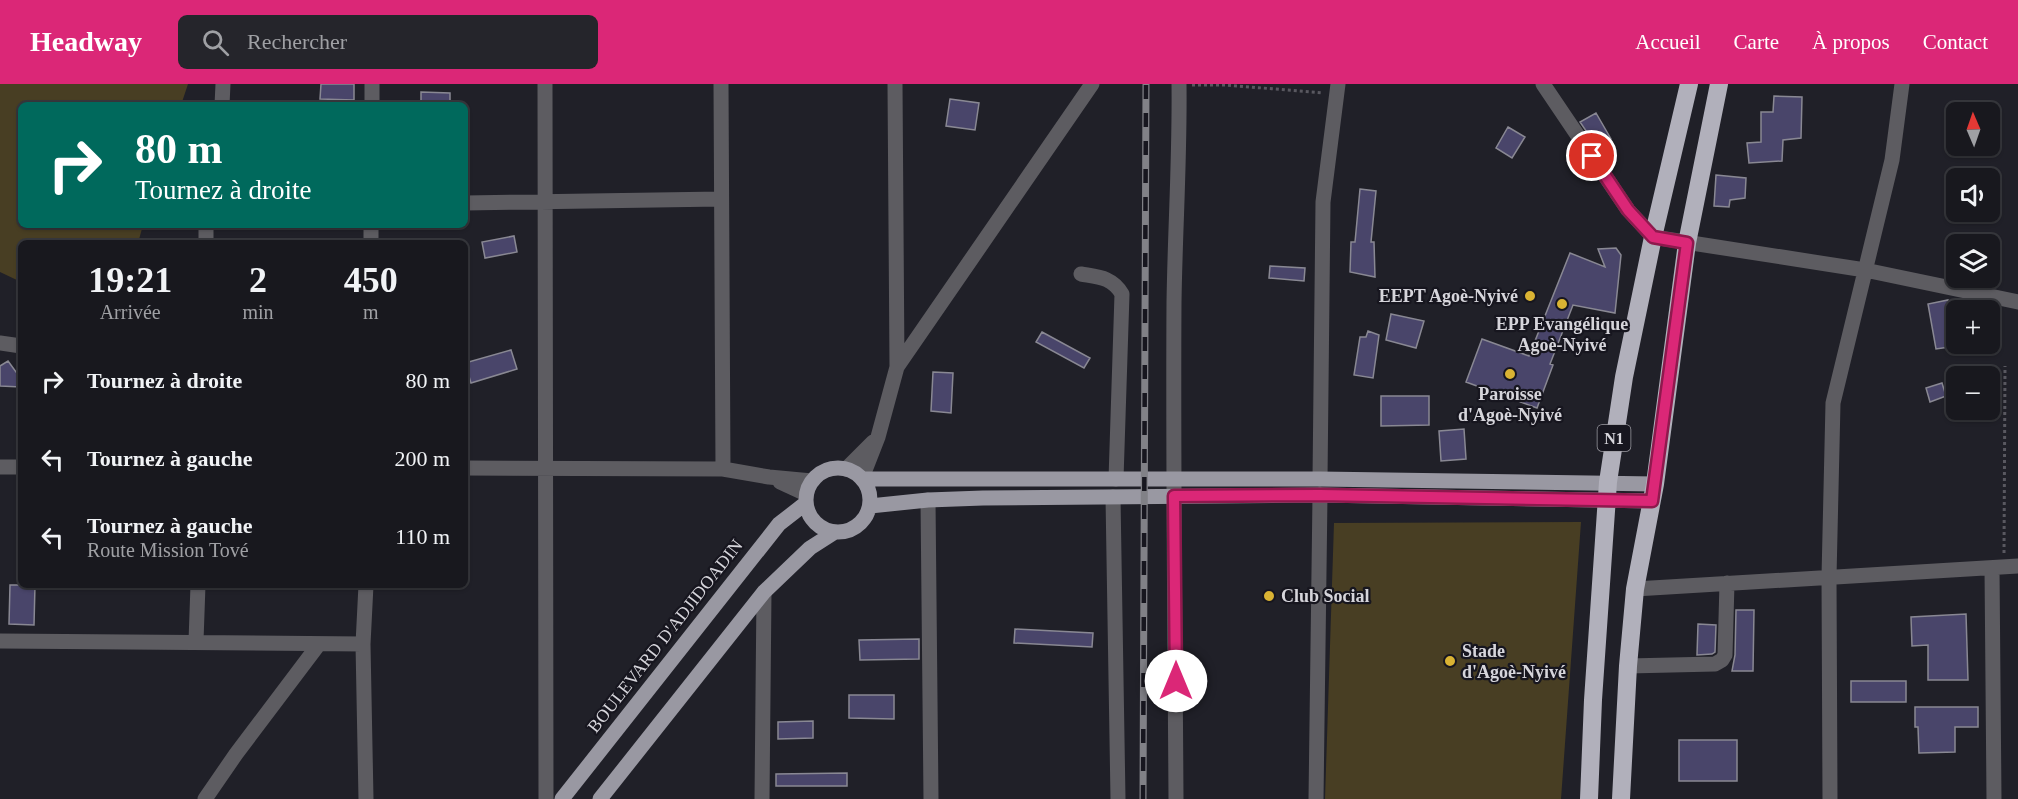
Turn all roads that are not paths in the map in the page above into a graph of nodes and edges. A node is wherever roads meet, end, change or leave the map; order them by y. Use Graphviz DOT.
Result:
graph roads {
  1 [pos="223,84"];
  2 [pos="372,84"];
  3 [pos="545,84"];
  4 [pos="721,84"];
  5 [pos="895,84"];
  6 [pos="1092,84"];
  7 [pos="1179,84"];
  8 [pos="1543,84"];
  9 [pos="1689,84"];
  10 [pos="1719,84"];
  11 [pos="1902,84"];
  12 [pos="1337,90"];
  13 [pos="222,102"];
  14 [pos="372,102"];
  15 [pos="721,199"];
  16 [pos="545,201"];
  17 [pos="468,203"];
  18 [pos="1653,237"];
  19 [pos="1687,243"];
  20 [pos="1865,270"];
  21 [pos="1081,274"];
  22 [pos="2018,302"];
  23 [pos="0,343"];
  24 [pos="18,346"];
  25 [pos="897,368"];
  26 [pos="878,437"];
  27 [pos="0,467"];
  28 [pos="18,467"];
  29 [pos="468,468"];
  30 [pos="544,468"];
  31 [pos="723,469"];
  32 [pos="846,469"];
  33 [pos="863,478"];
  34 [pos="1116,479"];
  35 [pos="1320,479"];
  36 [pos="1173,480"];
  37 [pos="1607,491"];
  38 [pos="1653,492"];
  39 [pos="808,493"];
  40 [pos="1320,495"];
  41 [pos="1174,496"];
  42 [pos="1113,497"];
  43 [pos="928,500"];
  44 [pos="870,506"];
  45 [pos="835,532"];
  46 [pos="2005,567"];
  47 [pos="1829,577"];
  48 [pos="1727,583"];
  49 [pos="198,588"];
  50 [pos="366,588"];
  51 [pos="1635,589"];
  52 [pos="764,592"];
  53 [pos="0,641"];
  54 [pos="196,641"];
  55 [pos="319,644"];
  56 [pos="363,644"];
  57 [pos="1628,666"];
  58 [pos="205,799"];
  59 [pos="366,799"];
  60 [pos="546,799"];
  61 [pos="562,799"];
  62 [pos="600,799"];
  63 [pos="762,799"];
  64 [pos="931,799"];
  65 [pos="1118,799"];
  66 [pos="1176,799"];
  67 [pos="1316,799"];
  68 [pos="1589,799"];
  69 [pos="1621,799"];
  70 [pos="1830,799"];
  71 [pos="1994,799"];
  1 -- 13 [label="street"];
  2 -- 14 [label="street"];
  3 -- 16 [label="street"];
  4 -- 15 [label="street"];
  5 -- 25 [label="street"];
  6 -- 25 [label="street"];
  7 -- 36 [label="street"];
  8 -- 18 [label="street"];
  9 -- 18 [label="highway, N1"];
  10 -- 19 [label="highway"];
  11 -- 20 [label="street"];
  12 -- 35 [label="street"];
  15 -- 16 [label="street"];
  15 -- 31 [label="street"];
  16 -- 17 [label="street"];
  16 -- 30 [label="street"];
  18 -- 19 [label="street"];
  18 -- 37 [label="highway, N1"];
  19 -- 20 [label="street"];
  19 -- 38 [label="highway"];
  20 -- 22 [label="street"];
  20 -- 47 [label="street"];
  21 -- 34 [label="street"];
  23 -- 24 [label="street"];
  25 -- 26 [label="street"];
  26 -- 32 [label="street"];
  26 -- 33 [label="street"];
  27 -- 28 [label="street"];
  29 -- 30 [label="street"];
  30 -- 31 [label="street"];
  30 -- 60 [label="street"];
  31 -- 39 [label="street"];
  32 -- 33 [label="main road"];
  32 -- 39 [label="main road"];
  33 -- 34 [label="main road"];
  33 -- 44 [label="main road"];
  34 -- 36 [label="main road"];
  35 -- 36 [label="main road"];
  35 -- 37 [label="main road"];
  36 -- 41 [label="street"];
  37 -- 38 [label="main road"];
  37 -- 40 [label="main road"];
  37 -- 68 [label="highway, N1"];
  38 -- 51 [label="highway"];
  39 -- 45 [label="main road"];
  39 -- 61 [label="main road, BOULEVARD D'ADJIDOADIN"];
  40 -- 41 [label="main road"];
  40 -- 67 [label="street"];
  41 -- 42 [label="main road"];
  41 -- 66 [label="street"];
  42 -- 43 [label="main road"];
  42 -- 65 [label="street"];
  43 -- 44 [label="main road"];
  43 -- 64 [label="street"];
  44 -- 45 [label="main road"];
  45 -- 52 [label="main road"];
  46 -- 47 [label="street"];
  46 -- 71 [label="street"];
  47 -- 48 [label="street"];
  47 -- 70 [label="street"];
  48 -- 51 [label="street"];
  48 -- 57 [label="street"];
  49 -- 54 [label="street"];
  50 -- 56 [label="street"];
  51 -- 57 [label="highway"];
  52 -- 62 [label="main road"];
  52 -- 63 [label="street"];
  53 -- 54 [label="street"];
  54 -- 55 [label="street"];
  55 -- 56 [label="street"];
  55 -- 58 [label="street"];
  56 -- 59 [label="street"];
  57 -- 69 [label="highway"];
}
